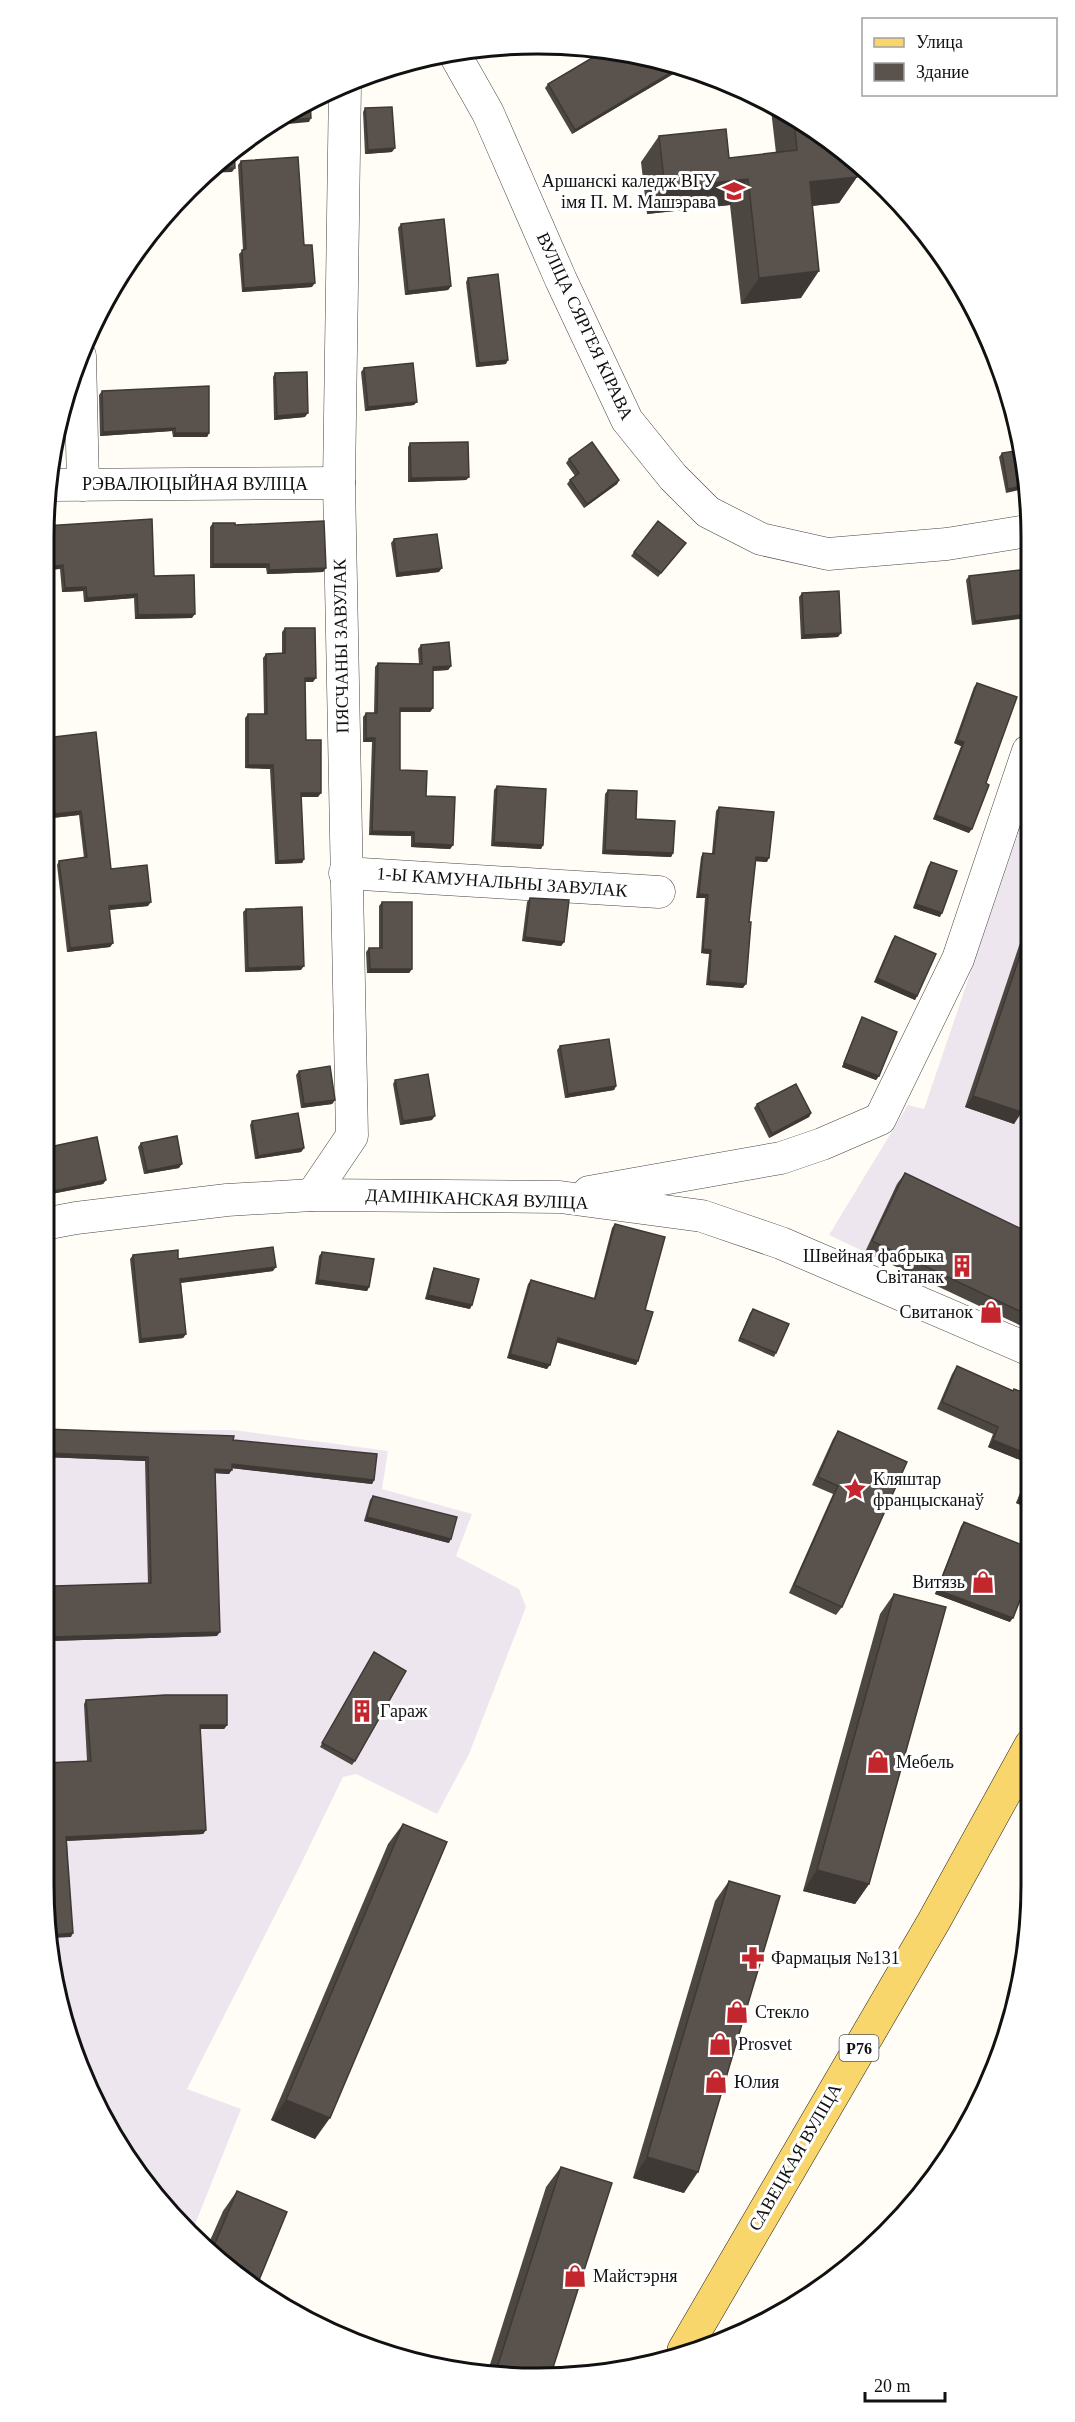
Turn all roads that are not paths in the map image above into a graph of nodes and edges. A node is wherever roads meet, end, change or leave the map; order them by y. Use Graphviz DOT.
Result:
graph roads {
  1 [pos="458,61"];
  2 [pos="345,94"];
  3 [pos="81,380"];
  4 [pos="339,483"];
  5 [pos="57,485"];
  6 [pos="83,485"];
  7 [pos="1021,532"];
  8 [pos="1021,772"];
  9 [pos="345,873"];
  10 [pos="659,892"];
  11 [pos="312,1195"];
  12 [pos="560,1197"];
  13 [pos="54,1222"];
  14 [pos="1021,1346"];
  15 [pos="1021,1763"];
  16 [pos="688,2344"];
  1 -- 7 [label="street, ВУЛІЦА СЯРГЕЯ КІРАВА"];
  2 -- 4 [label="street, ПЯСЧАНЫ ЗАВУЛАК"];
  3 -- 6 [label="street"];
  4 -- 6 [label="street, РЭВАЛЮЦЫЙНАЯ ВУЛІЦА"];
  4 -- 9 [label="street, ПЯСЧАНЫ ЗАВУЛАК"];
  5 -- 6 [label="street, РЭВАЛЮЦЫЙНАЯ ВУЛІЦА"];
  8 -- 12 [label="street"];
  9 -- 10 [label="street, 1-Ы КАМУНАЛЬНЫ ЗАВУЛАК"];
  9 -- 11 [label="street, ПЯСЧАНЫ ЗАВУЛАК"];
  11 -- 12 [label="street, ДАМІНІКАНСКАЯ ВУЛІЦА"];
  11 -- 13 [label="street, ДАМІНІКАНСКАЯ ВУЛІЦА"];
  12 -- 14 [label="street, ДАМІНІКАНСКАЯ ВУЛІЦА"];
  15 -- 16 [label="main road, САВЕЦКАЯ ВУЛІЦА / Р76"];
}
